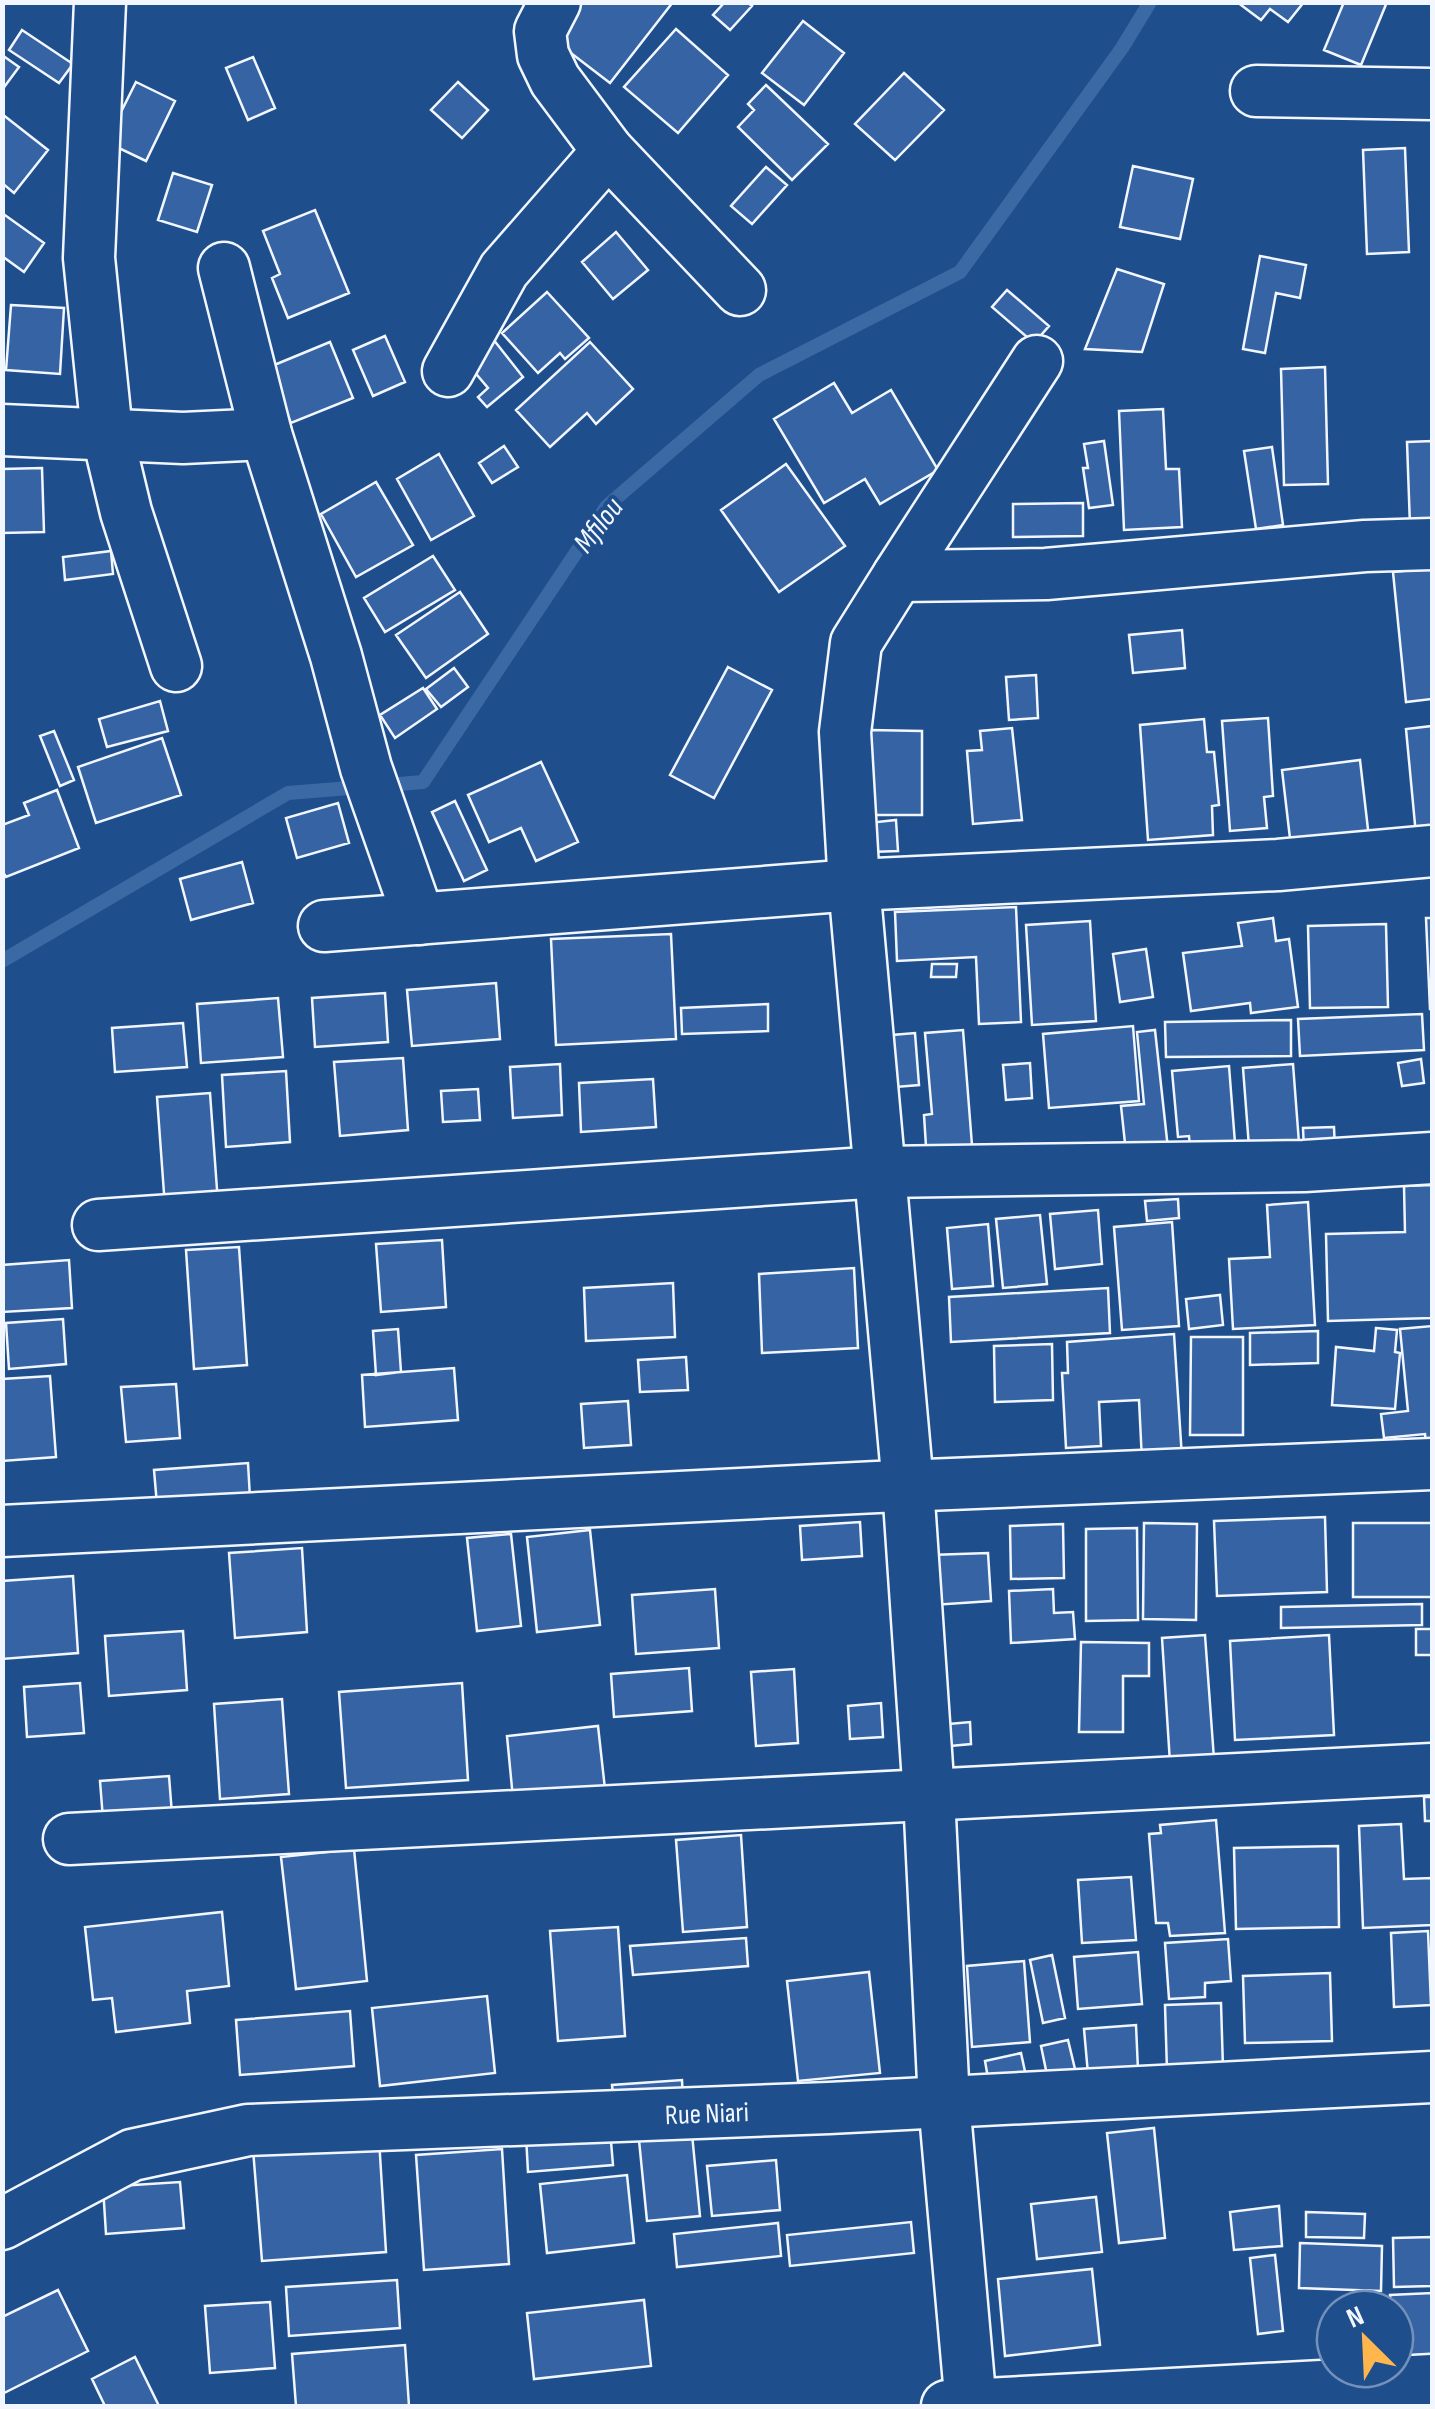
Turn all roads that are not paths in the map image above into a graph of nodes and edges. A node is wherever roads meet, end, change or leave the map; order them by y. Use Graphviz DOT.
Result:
graph roads {
  1 [pos="100,2"];
  2 [pos="556,2"];
  3 [pos="1256,91"];
  4 [pos="1432,94"];
  5 [pos="608,151"];
  6 [pos="224,268"];
  7 [pos="740,290"];
  8 [pos="1037,361"];
  9 [pos="448,371"];
  10 [pos="2,430"];
  11 [pos="107,433"];
  12 [pos="266,434"];
  13 [pos="1432,544"];
  14 [pos="898,576"];
  15 [pos="176,666"];
  16 [pos="1432,851"];
  17 [pos="854,885"];
  18 [pos="419,919"];
  19 [pos="324,926"];
  20 [pos="1432,1158"];
  21 [pos="881,1172"];
  22 [pos="98,1224"];
  23 [pos="1432,1464"];
  24 [pos="908,1486"];
  25 [pos="2,1531"];
  26 [pos="1432,1768"];
  27 [pos="929,1796"];
  28 [pos="69,1839"];
  29 [pos="1432,2077"];
  30 [pos="944,2102"];
  31 [pos="2,2224"];
  32 [pos="1432,2380"];
  33 [pos="947,2406"];
  34 [pos="971,2406"];
  1 -- 11 [label="street"];
  2 -- 5 [label="street"];
  3 -- 4 [label="street"];
  5 -- 7 [label="street"];
  5 -- 9 [label="street"];
  6 -- 12 [label="street"];
  8 -- 14 [label="street"];
  10 -- 11 [label="street"];
  11 -- 12 [label="street"];
  11 -- 15 [label="street"];
  12 -- 18 [label="street"];
  13 -- 14 [label="street"];
  14 -- 17 [label="street"];
  16 -- 17 [label="street"];
  17 -- 18 [label="street"];
  17 -- 21 [label="street"];
  18 -- 19 [label="street"];
  20 -- 21 [label="street"];
  21 -- 22 [label="street"];
  21 -- 24 [label="street"];
  23 -- 24 [label="street"];
  24 -- 25 [label="street"];
  24 -- 27 [label="street"];
  26 -- 27 [label="street"];
  27 -- 28 [label="street"];
  27 -- 30 [label="street"];
  29 -- 30 [label="street, Rue Niari"];
  30 -- 31 [label="street, Rue Niari"];
  30 -- 34 [label="street"];
  32 -- 34 [label="street"];
  33 -- 34 [label="street"];
}
